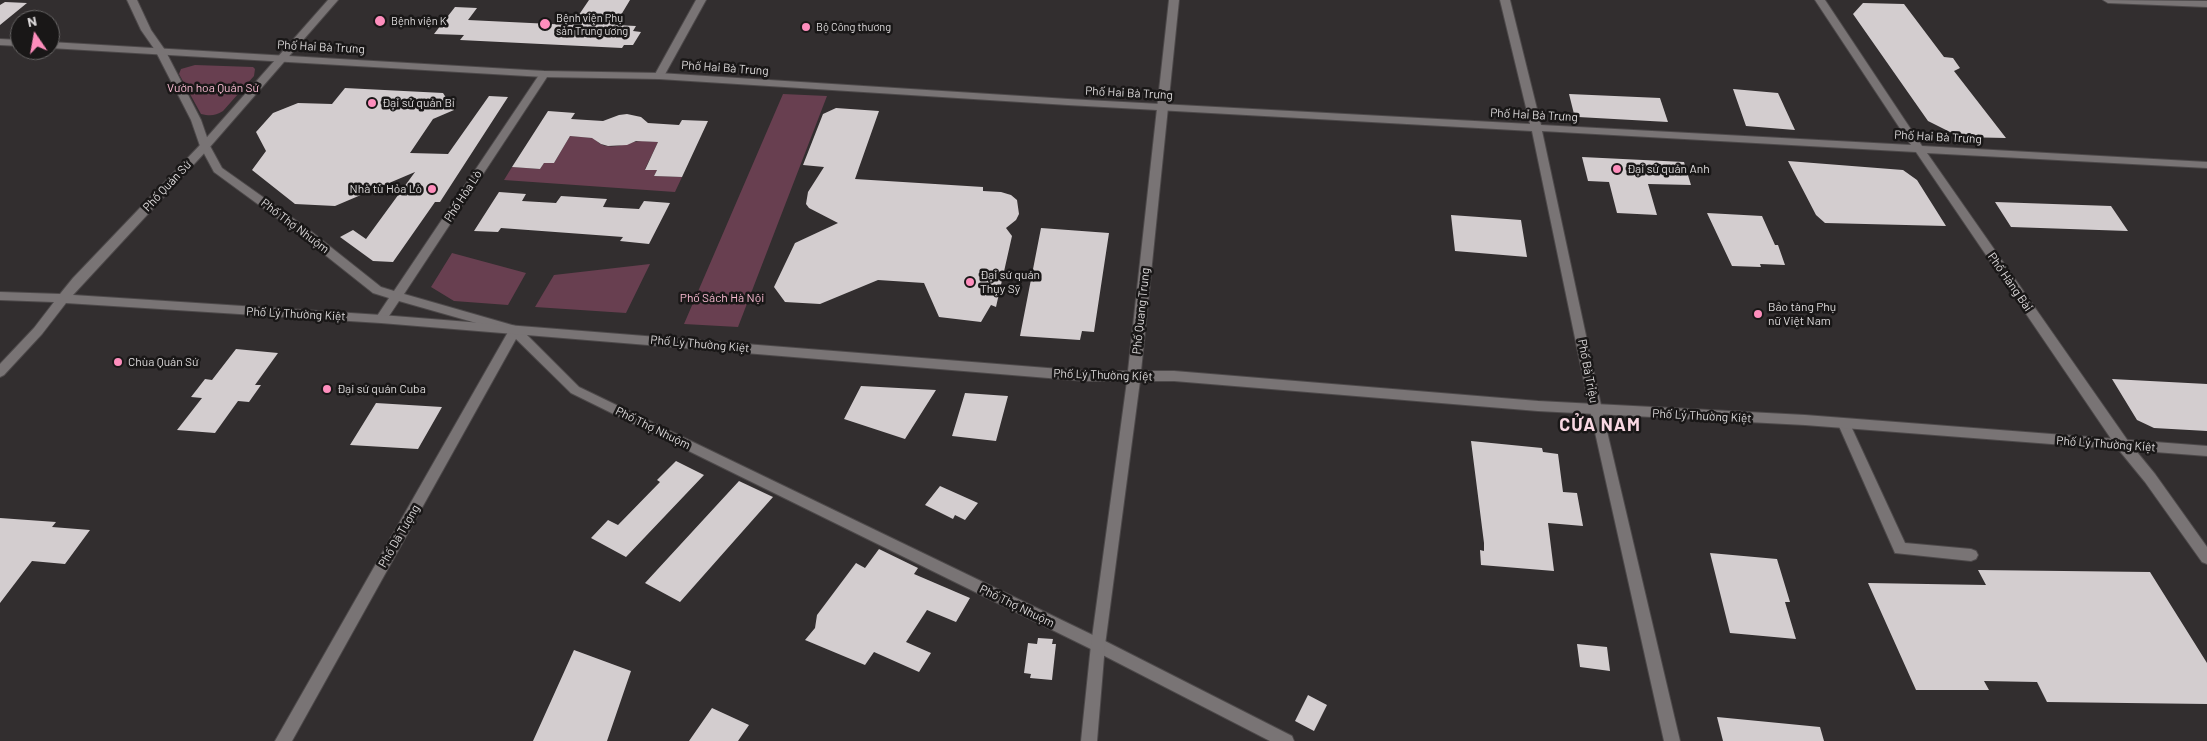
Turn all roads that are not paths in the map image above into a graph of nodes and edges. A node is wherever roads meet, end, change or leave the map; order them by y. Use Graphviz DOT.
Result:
graph roads {
  1 [pos="132,0"];
  2 [pos="332,0"];
  3 [pos="701,0"];
  4 [pos="1174,0"];
  5 [pos="1505,0"];
  6 [pos="1820,0"];
  7 [pos="2108,0"];
  8 [pos="2207,4"];
  9 [pos="60,45"];
  10 [pos="160,50"];
  11 [pos="281,57"];
  12 [pos="544,74"];
  13 [pos="659,76"];
  14 [pos="1163,107"];
  15 [pos="1536,127"];
  16 [pos="204,146"];
  17 [pos="1919,149"];
  18 [pos="2207,165"];
  19 [pos="0,296"];
  20 [pos="396,296"];
  21 [pos="63,299"];
  22 [pos="381,319"];
  23 [pos="516,330"];
  24 [pos="0,372"];
  25 [pos="1134,376"];
  26 [pos="1596,410"];
  27 [pos="1844,424"];
  28 [pos="2123,445"];
  29 [pos="2207,451"];
  30 [pos="1971,556"];
  31 [pos="2207,558"];
  32 [pos="1098,645"];
  33 [pos="282,741"];
  34 [pos="1089,741"];
  35 [pos="1286,741"];
  36 [pos="1672,741"];
  1 -- 10 [label="street, Phố Thợ Nhuộm"];
  2 -- 11 [label="street, Phố Quán Sứ"];
  3 -- 13 [label="street"];
  4 -- 14 [label="street, Phố Quang Trung"];
  5 -- 15 [label="street, Phố Bà Triệu"];
  6 -- 17 [label="street, Phố Hàng Bài"];
  7 -- 8 [label="street"];
  9 -- 10 [label="street, Phố Hai Bà Trưng"];
  10 -- 11 [label="street, Phố Hai Bà Trưng"];
  10 -- 16 [label="street, Phố Thợ Nhuộm"];
  11 -- 12 [label="street, Phố Hai Bà Trưng"];
  11 -- 16 [label="street, Phố Quán Sứ"];
  12 -- 13 [label="street, Phố Hai Bà Trưng"];
  12 -- 20 [label="street, Phố Hỏa Lò"];
  13 -- 14 [label="street, Phố Hai Bà Trưng"];
  14 -- 15 [label="street, Phố Hai Bà Trưng"];
  14 -- 25 [label="street, Phố Quang Trung"];
  15 -- 17 [label="street, Phố Hai Bà Trưng"];
  15 -- 26 [label="street, Phố Bà Triệu"];
  16 -- 20 [label="street, Phố Thợ Nhuộm"];
  16 -- 21 [label="street, Phố Quán Sứ"];
  17 -- 18 [label="street, Phố Hai Bà Trưng"];
  17 -- 28 [label="street, Phố Hàng Bài"];
  19 -- 21 [label="street, Phố Lý Thường Kiệt"];
  20 -- 22 [label="street, Phố Hỏa Lò"];
  20 -- 23 [label="street, Phố Thợ Nhuộm"];
  21 -- 22 [label="street, Phố Lý Thường Kiệt"];
  21 -- 24 [label="street, Phố Quán Sứ"];
  22 -- 23 [label="street, Phố Lý Thường Kiệt"];
  23 -- 25 [label="street, Phố Lý Thường Kiệt"];
  23 -- 32 [label="street, Phố Thợ Nhuộm"];
  23 -- 33 [label="street, Phố Dã Tượng"];
  25 -- 26 [label="street, Phố Lý Thường Kiệt"];
  25 -- 32 [label="street, Phố Quang Trung"];
  26 -- 27 [label="street, Phố Lý Thường Kiệt"];
  26 -- 36 [label="street, Phố Bà Triệu"];
  27 -- 28 [label="street, Phố Lý Thường Kiệt"];
  27 -- 30 [label="street"];
  28 -- 29 [label="street, Phố Lý Thường Kiệt"];
  28 -- 31 [label="street, Phố Hàng Bài"];
  32 -- 34 [label="street, Phố Quang Trung"];
  32 -- 35 [label="street, Phố Thợ Nhuộm"];
}
